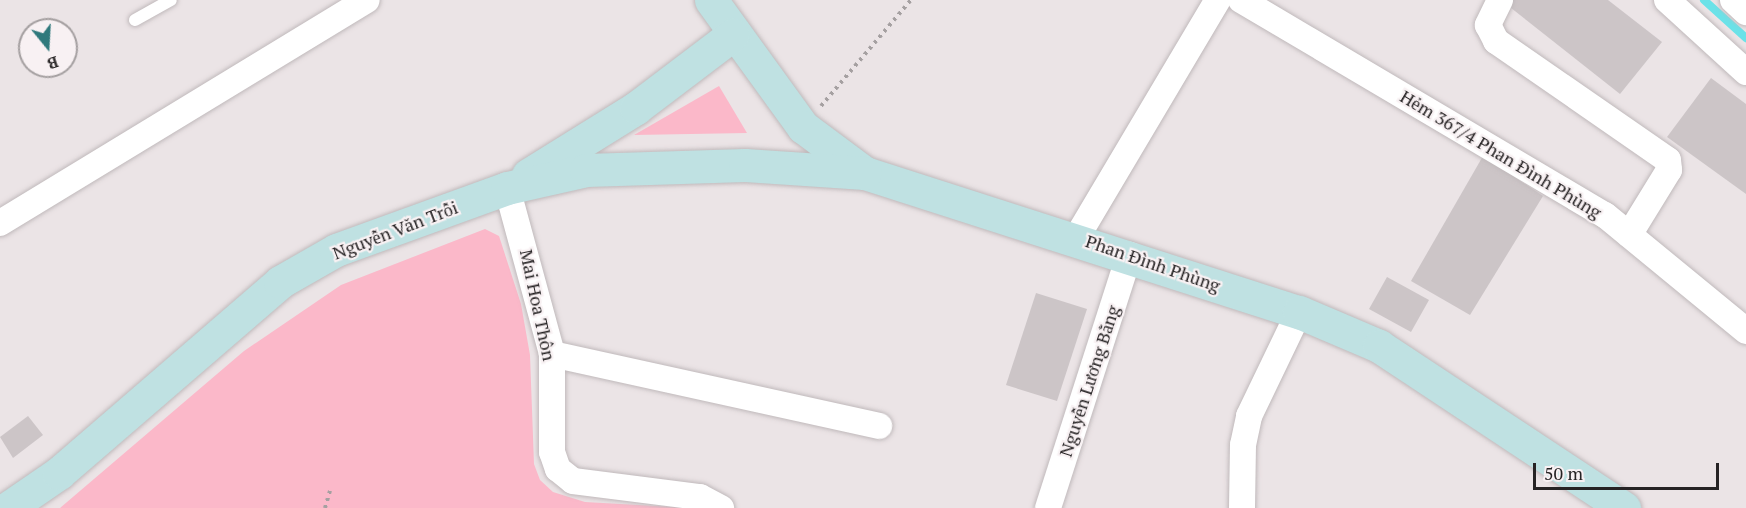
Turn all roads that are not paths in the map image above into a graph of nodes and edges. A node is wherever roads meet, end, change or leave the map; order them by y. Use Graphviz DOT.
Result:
graph roads {
  1 [pos="171,0"];
  2 [pos="367,0"];
  3 [pos="1218,0"];
  4 [pos="1241,0"];
  5 [pos="1500,0"];
  6 [pos="1667,0"];
  7 [pos="1733,0"];
  8 [pos="341,6"];
  9 [pos="724,12"];
  10 [pos="1746,12"];
  11 [pos="135,20"];
  12 [pos="1746,72"];
  13 [pos="866,173"];
  14 [pos="507,188"];
  15 [pos="0,223"];
  16 [pos="1629,235"];
  17 [pos="1077,237"];
  18 [pos="1129,255"];
  19 [pos="1299,312"];
  20 [pos="1746,331"];
  21 [pos="552,354"];
  22 [pos="879,426"];
  23 [pos="8,508"];
  24 [pos="721,508"];
  25 [pos="1048,508"];
  26 [pos="1242,508"];
  27 [pos="1624,508"];
  1 -- 11 [label="lane"];
  2 -- 8 [label="street"];
  3 -- 17 [label="street"];
  4 -- 16 [label="street, Hẻm 367/4 Phan Đình Phùng"];
  5 -- 16 [label="street"];
  6 -- 12 [label="street"];
  7 -- 10 [label="street"];
  8 -- 15 [label="street"];
  9 -- 13 [label="street, Phan Đình Phùng"];
  9 -- 14 [label="street"];
  13 -- 14 [label="street, Nguyễn Văn Trỗi"];
  13 -- 17 [label="street, Phan Đình Phùng"];
  14 -- 21 [label="street, Mai Hoa Thôn"];
  14 -- 23 [label="street, Nguyễn Văn Trỗi"];
  16 -- 20 [label="street, Hẻm 367/4 Phan Đình Phùng"];
  17 -- 18 [label="street, Phan Đình Phùng"];
  18 -- 19 [label="street, Phan Đình Phùng"];
  18 -- 25 [label="street, Nguyễn Lương Bằng"];
  19 -- 26 [label="street"];
  19 -- 27 [label="street, Phan Đình Phùng"];
  21 -- 22 [label="street"];
  21 -- 24 [label="street, Mai Hoa Thôn"];
}
